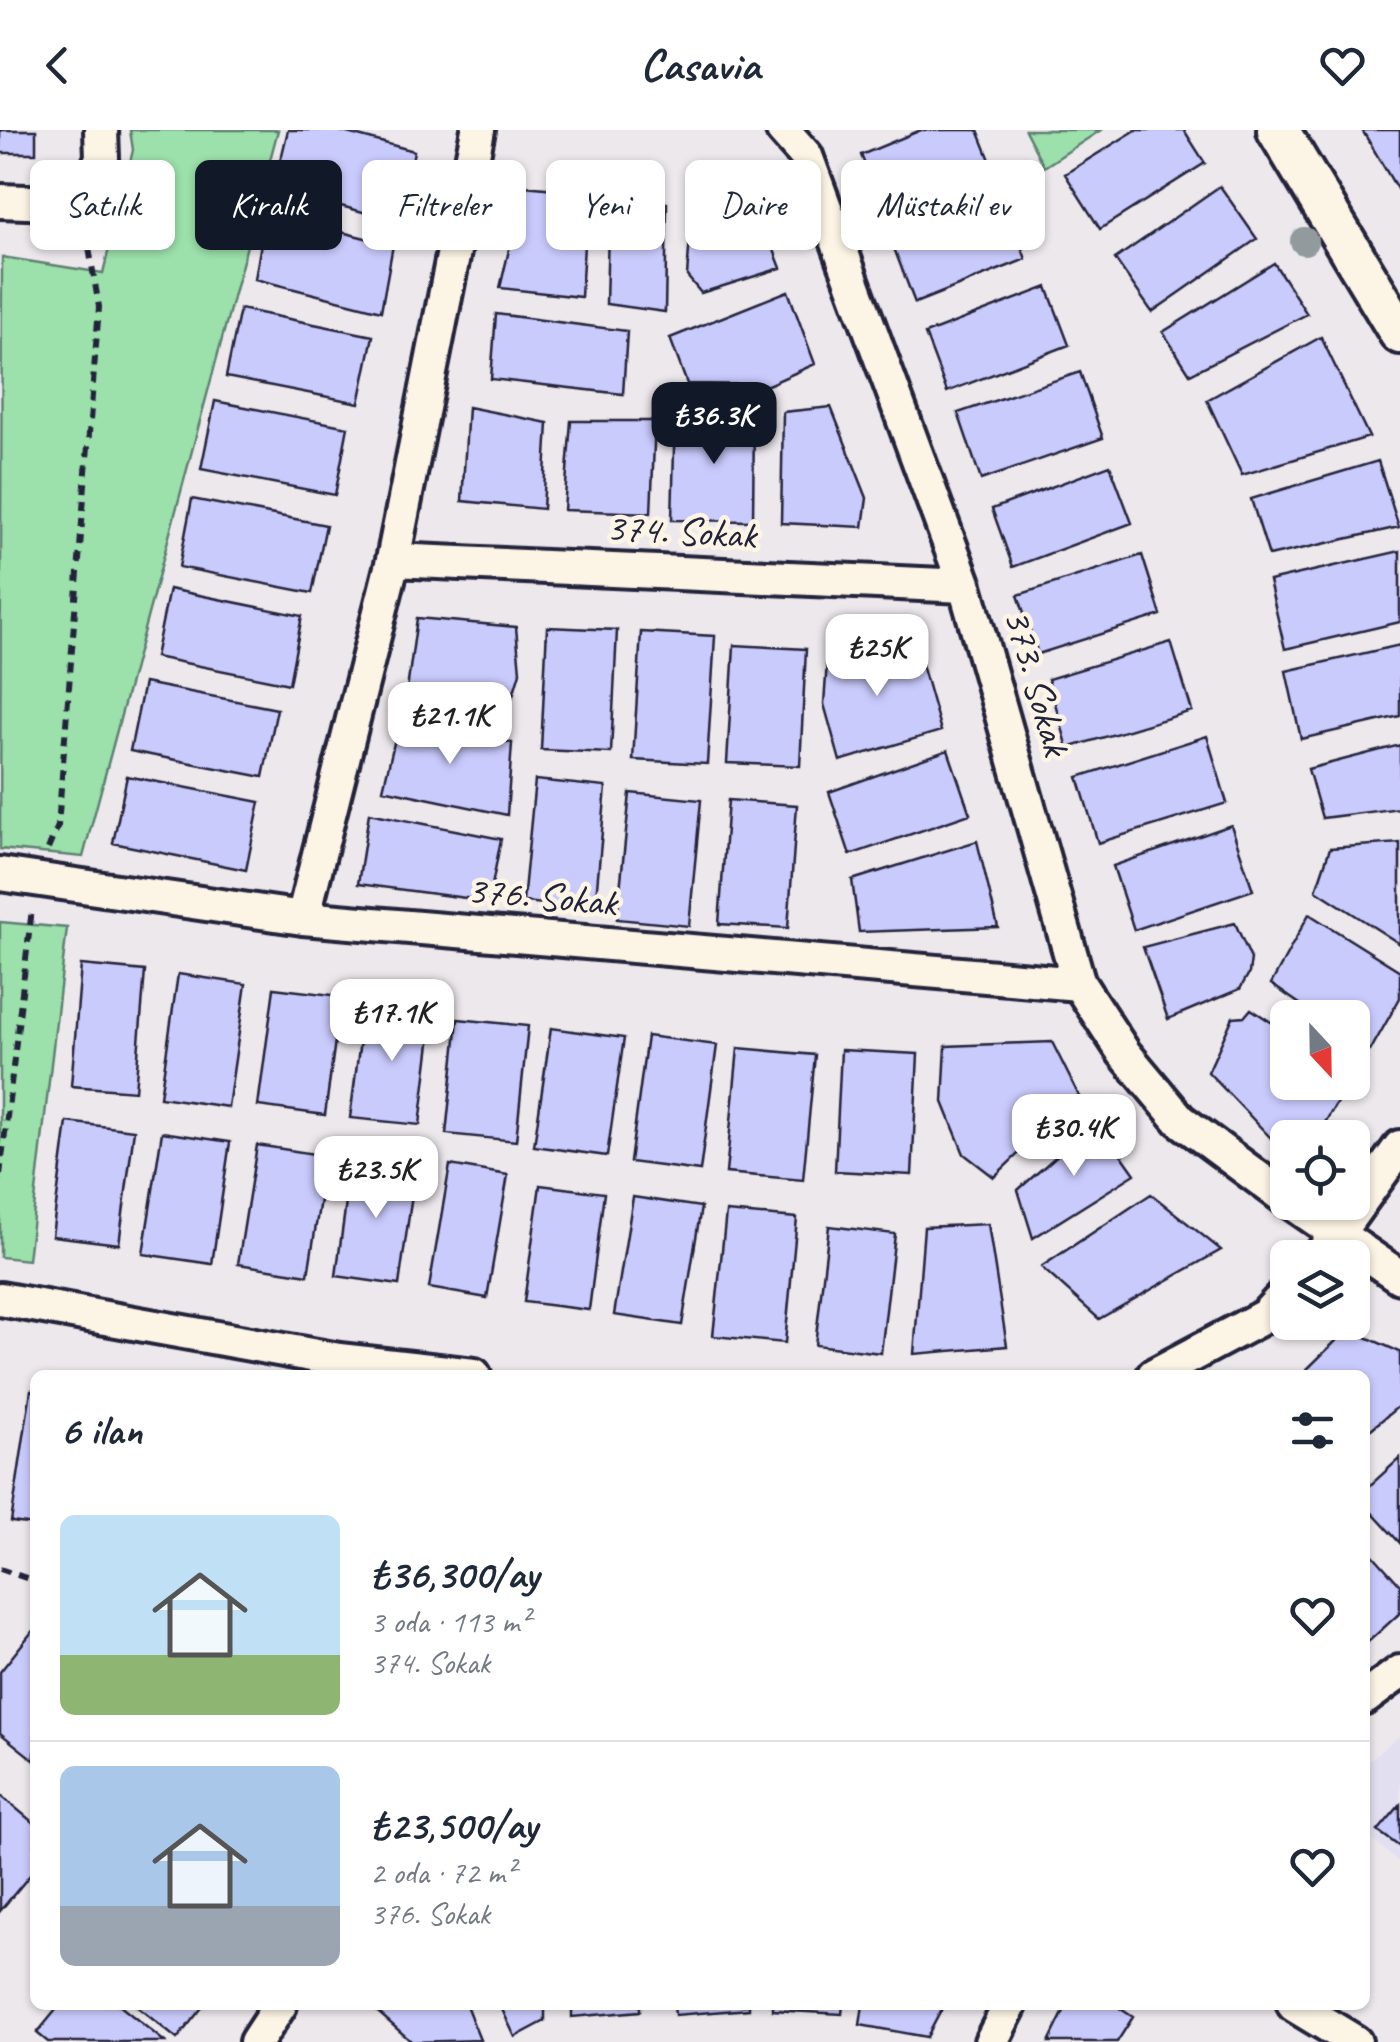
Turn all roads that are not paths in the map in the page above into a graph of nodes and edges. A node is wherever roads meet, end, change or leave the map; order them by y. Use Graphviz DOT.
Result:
graph roads {
  1 [pos="101,130"];
  2 [pos="478,130"];
  3 [pos="783,130"];
  4 [pos="1278,130"];
  5 [pos="0,201"];
  6 [pos="1400,333"];
  7 [pos="394,560"];
  8 [pos="965,586"];
  9 [pos="0,874"];
  10 [pos="304,918"];
  11 [pos="1079,984"];
  12 [pos="1400,1147"];
  13 [pos="1270,1187"];
  14 [pos="1305,1220"];
  15 [pos="1321,1240"];
  16 [pos="1332,1240"];
  17 [pos="1370,1265"];
  18 [pos="1400,1277"];
  19 [pos="0,1299"];
  20 [pos="1270,1310"];
  21 [pos="429,1370"];
  22 [pos="1163,1370"];
  23 [pos="1400,1672"];
  24 [pos="1370,1694"];
  25 [pos="277,2010"];
  26 [pos="1007,2010"];
  27 [pos="1302,2010"];
  28 [pos="256,2042"];
  29 [pos="991,2042"];
  30 [pos="1355,2042"];
  1 -- 5 [label="street"];
  2 -- 7 [label="street"];
  3 -- 8 [label="street, 373. Sokak"];
  4 -- 6 [label="street"];
  7 -- 8 [label="street, 374. Sokak"];
  7 -- 10 [label="street"];
  8 -- 11 [label="street, 373. Sokak"];
  9 -- 10 [label="street, 376. Sokak"];
  10 -- 11 [label="street, 376. Sokak"];
  11 -- 13 [label="street, 373. Sokak"];
  12 -- 16 [label="street"];
  14 -- 15 [label="street, 373. Sokak"];
  17 -- 18 [label="street, 373. Sokak"];
  19 -- 21 [label="street"];
  20 -- 22 [label="street"];
  23 -- 24 [label="street"];
  25 -- 28 [label="street"];
  26 -- 29 [label="street"];
  27 -- 30 [label="street"];
}
